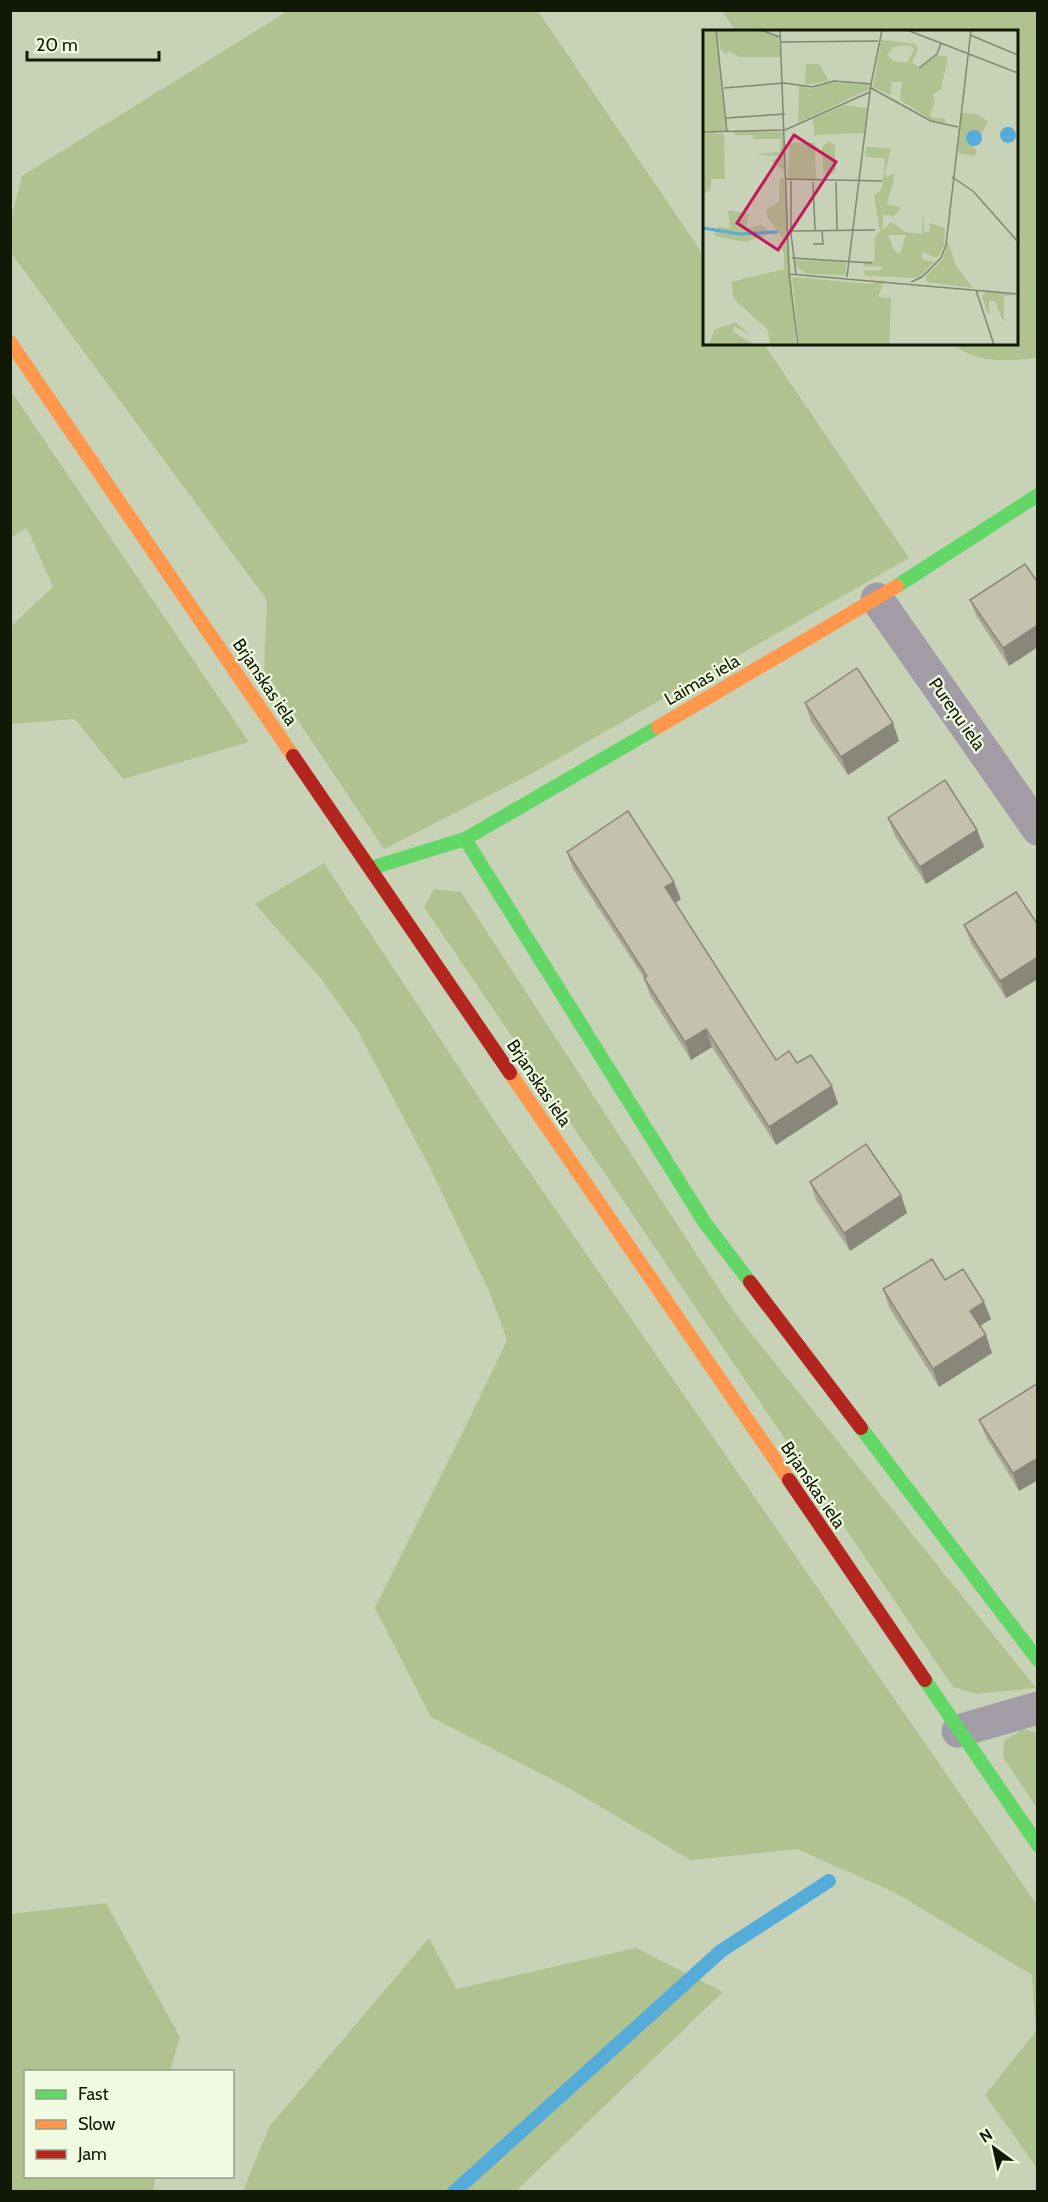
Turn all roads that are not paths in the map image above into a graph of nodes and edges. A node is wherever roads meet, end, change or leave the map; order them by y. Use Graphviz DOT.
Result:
graph roads {
  1 [pos="10,342"];
  2 [pos="1038,495"];
  3 [pos="877,599"];
  4 [pos="1038,829"];
  5 [pos="465,839"];
  6 [pos="371,868"];
  7 [pos="1038,1660"];
  8 [pos="1038,1708"];
  9 [pos="958,1731"];
  10 [pos="1038,1845"];
  1 -- 6 [label="main road, Brjanskas iela"];
  2 -- 3 [label="main road, Laimas iela"];
  3 -- 4 [label="street, Pureņu iela"];
  3 -- 5 [label="main road, Laimas iela"];
  5 -- 6 [label="main road, Laimas iela"];
  5 -- 7 [label="main road"];
  6 -- 9 [label="main road, Brjanskas iela"];
  8 -- 9 [label="street"];
  9 -- 10 [label="main road, Brjanskas iela"];
}
